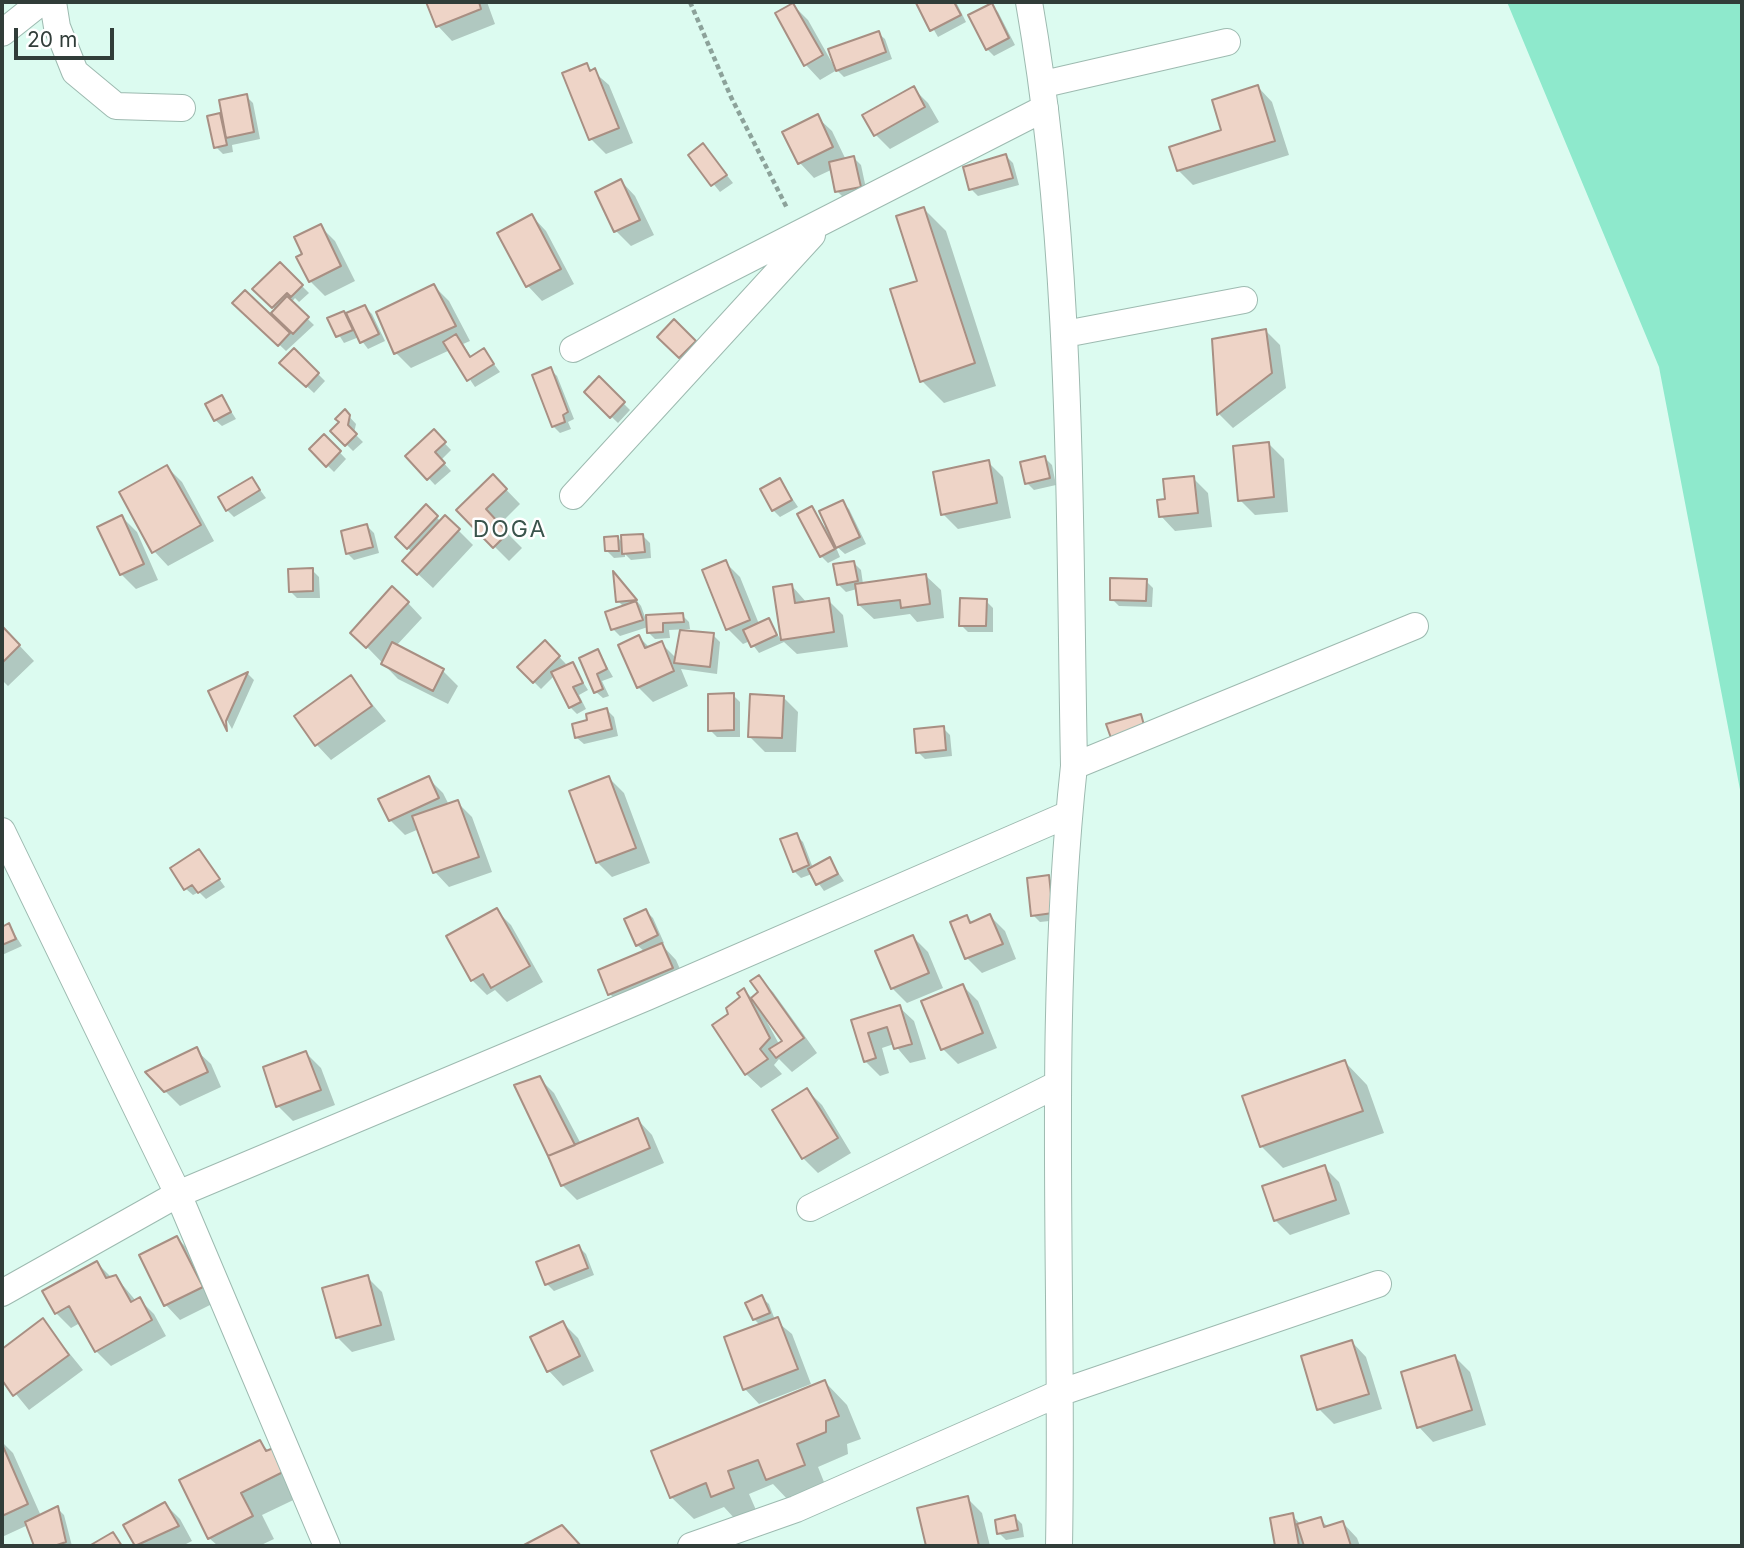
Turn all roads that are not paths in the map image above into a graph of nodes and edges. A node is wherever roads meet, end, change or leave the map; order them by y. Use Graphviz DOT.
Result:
graph roads {
  1 [pos="41,2"];
  2 [pos="53,2"];
  3 [pos="1029,2"];
  4 [pos="2,33"];
  5 [pos="1227,42"];
  6 [pos="1044,96"];
  7 [pos="182,107"];
  8 [pos="825,221"];
  9 [pos="1244,300"];
  10 [pos="1065,334"];
  11 [pos="573,349"];
  12 [pos="573,496"];
  13 [pos="1415,626"];
  14 [pos="1074,766"];
  15 [pos="1069,814"];
  16 [pos="2,831"];
  17 [pos="1058,1084"];
  18 [pos="178,1194"];
  19 [pos="810,1208"];
  20 [pos="1378,1284"];
  21 [pos="2,1293"];
  22 [pos="1062,1392"];
  23 [pos="327,1546"];
  24 [pos="691,1546"];
  25 [pos="1059,1546"];
  1 -- 4 [label="street"];
  2 -- 7 [label="street"];
  3 -- 6 [label="street"];
  5 -- 6 [label="street"];
  6 -- 8 [label="street"];
  6 -- 10 [label="street"];
  8 -- 11 [label="street"];
  8 -- 12 [label="street"];
  9 -- 10 [label="street"];
  10 -- 14 [label="street"];
  13 -- 14 [label="street"];
  14 -- 15 [label="street"];
  15 -- 17 [label="street"];
  15 -- 18 [label="street"];
  16 -- 18 [label="street"];
  17 -- 19 [label="street"];
  17 -- 22 [label="street"];
  18 -- 21 [label="street"];
  18 -- 23 [label="street"];
  20 -- 22 [label="street"];
  22 -- 24 [label="street"];
  22 -- 25 [label="street"];
}
